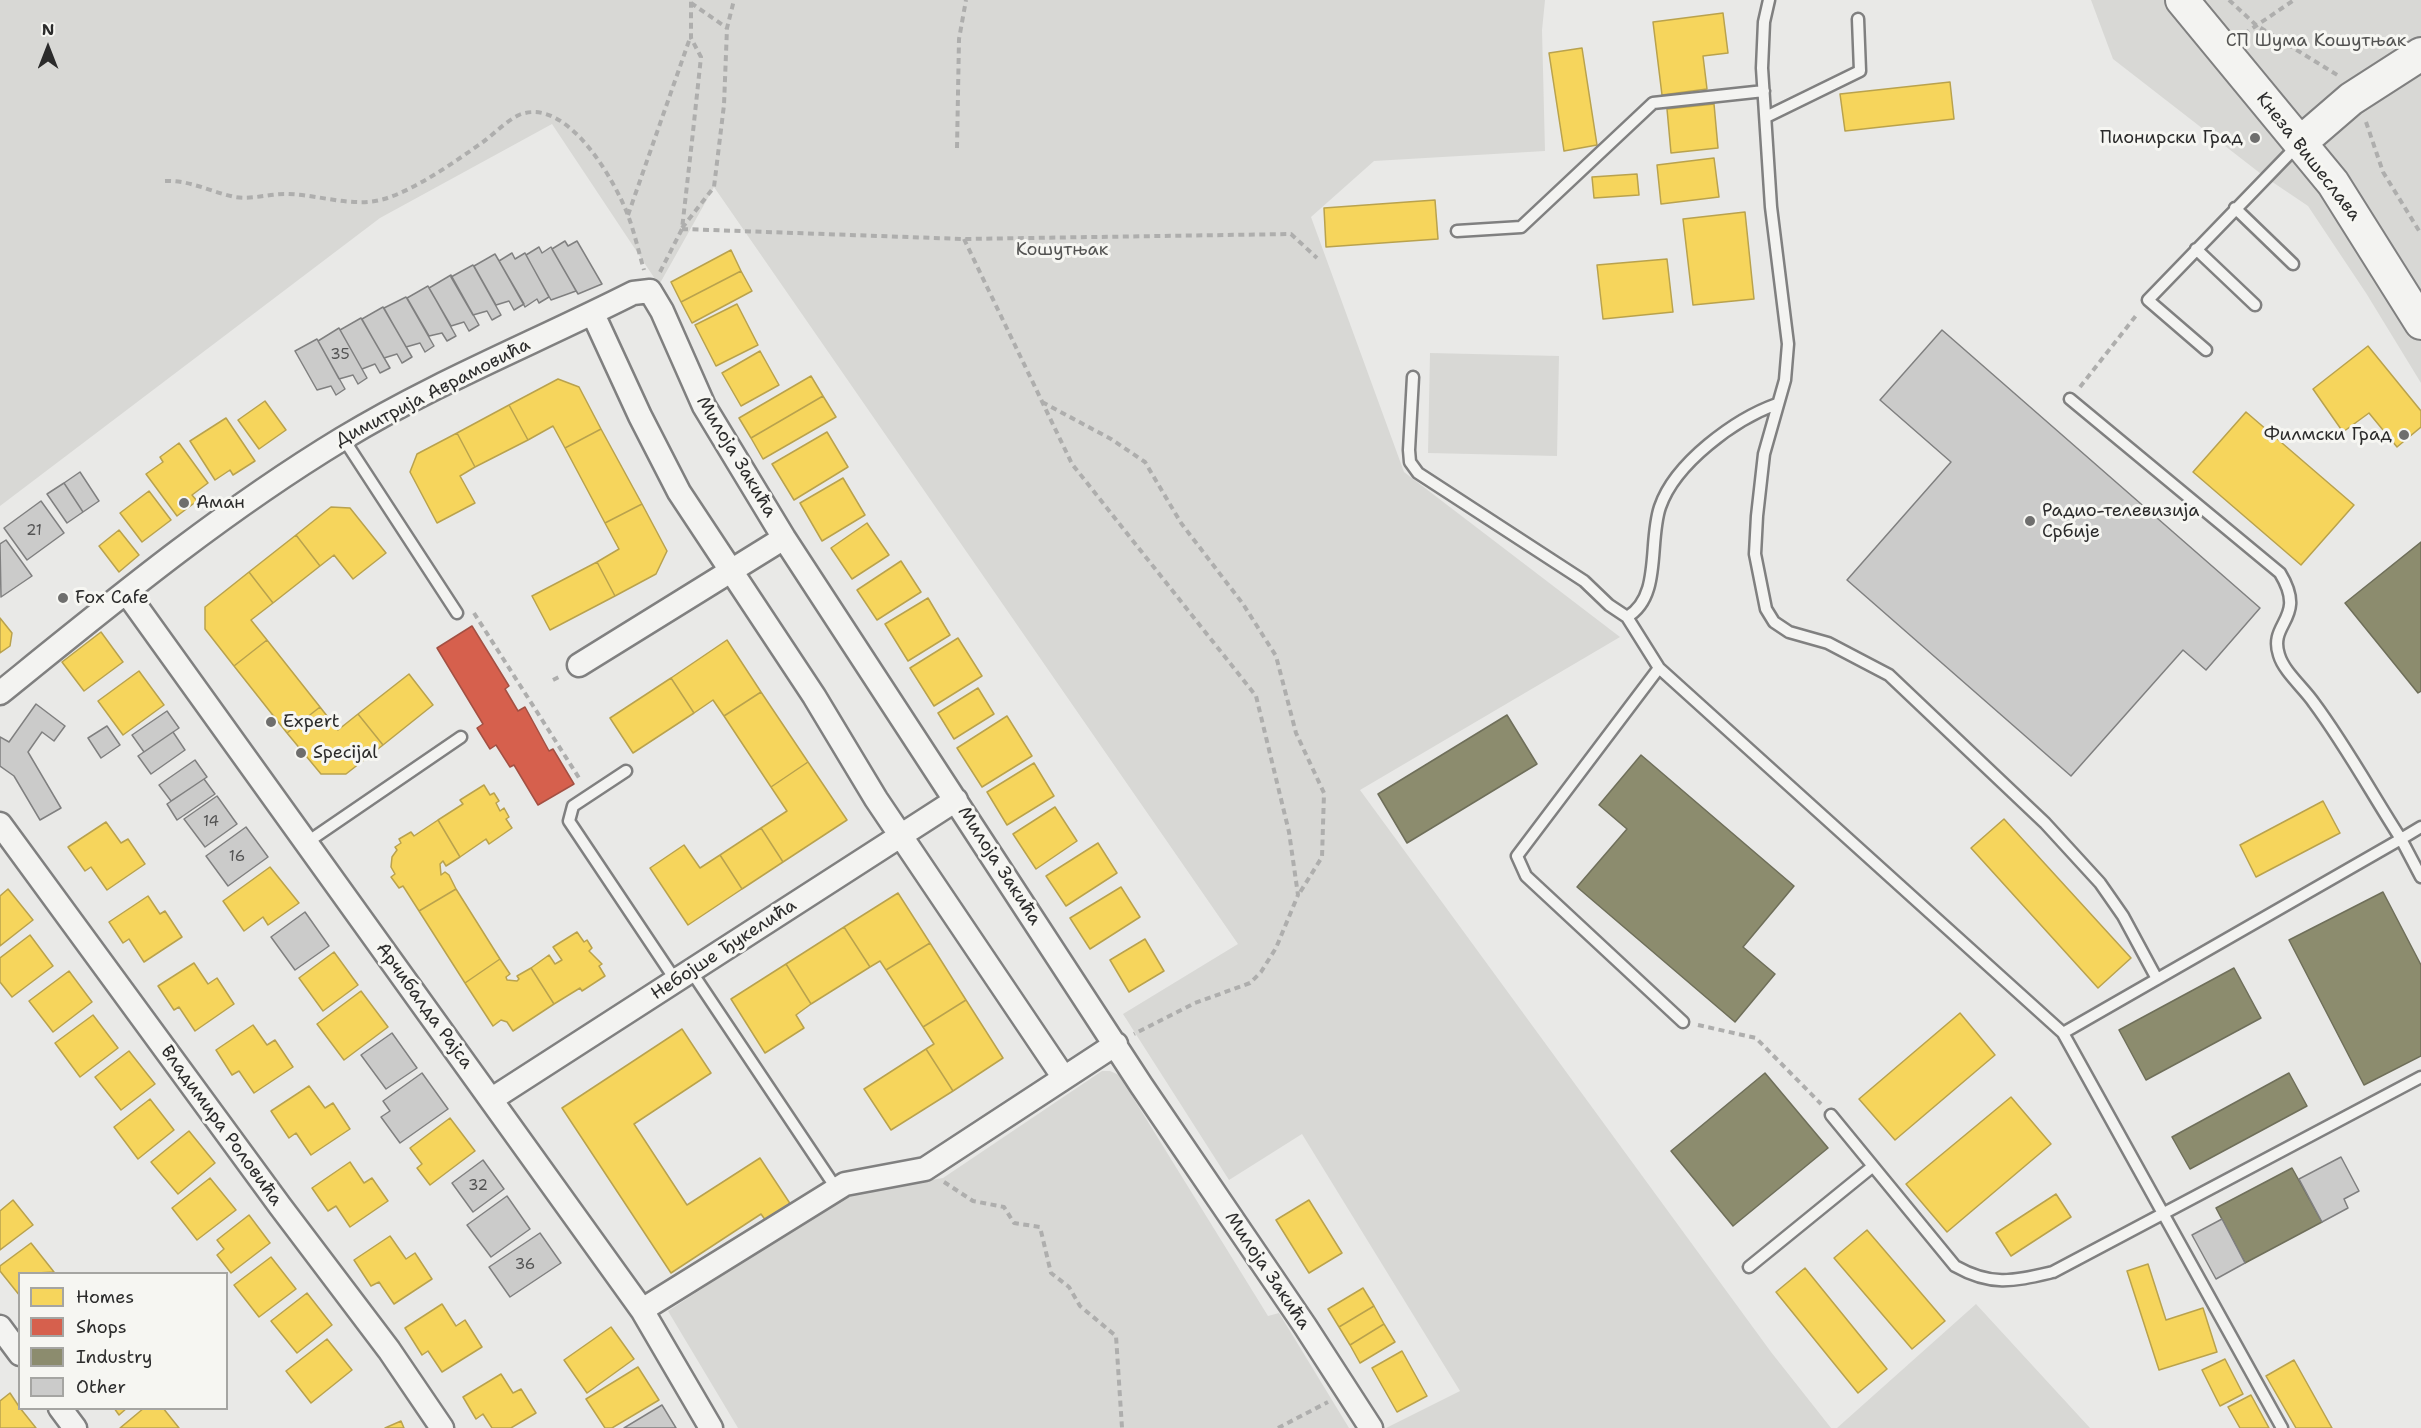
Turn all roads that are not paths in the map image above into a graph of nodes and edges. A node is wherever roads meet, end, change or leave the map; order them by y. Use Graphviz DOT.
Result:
graph roads {
  1 [pos="1769,0"];
  2 [pos="2182,0"];
  3 [pos="1858,19"];
  4 [pos="2421,54"];
  5 [pos="1764,91"];
  6 [pos="1766,117"];
  7 [pos="2300,144"];
  8 [pos="2235,208"];
  9 [pos="1458,231"];
  10 [pos="2196,249"];
  11 [pos="2293,264"];
  12 [pos="650,291"];
  13 [pos="2255,305"];
  14 [pos="593,314"];
  15 [pos="2421,323"];
  16 [pos="2206,350"];
  17 [pos="1413,378"];
  18 [pos="2070,399"];
  19 [pos="1778,404"];
  20 [pos="343,438"];
  21 [pos="784,538"];
  22 [pos="731,571"];
  23 [pos="126,592"];
  24 [pos="457,613"];
  25 [pos="1627,617"];
  26 [pos="579,665"];
  27 [pos="1659,668"];
  28 [pos="0,693"];
  29 [pos="461,737"];
  30 [pos="626,771"];
  31 [pos="956,800"];
  32 [pos="0,824"];
  33 [pos="2421,827"];
  34 [pos="900,835"];
  35 [pos="2401,839"];
  36 [pos="305,844"];
  37 [pos="2421,878"];
  38 [pos="684,976"];
  39 [pos="2157,979"];
  40 [pos="1683,1022"];
  41 [pos="2063,1033"];
  42 [pos="1116,1044"];
  43 [pos="2421,1077"];
  44 [pos="1064,1078"];
  45 [pos="492,1099"];
  46 [pos="1832,1115"];
  47 [pos="1872,1167"];
  48 [pos="836,1188"];
  49 [pos="2164,1214"];
  50 [pos="1749,1267"];
  51 [pos="642,1310"];
  52 [pos="0,1327"];
  53 [pos="18,1350"];
  54 [pos="62,1410"];
  55 [pos="75,1428"];
  56 [pos="442,1428"];
  57 [pos="711,1428"];
  58 [pos="1371,1428"];
  59 [pos="2282,1428"];
  1 -- 5 [label="lane"];
  2 -- 7 [label="main road, Кнеза Вишеслава"];
  3 -- 6 [label="lane"];
  4 -- 7 [label="main road"];
  5 -- 6 [label="lane"];
  5 -- 9 [label="lane"];
  6 -- 19 [label="lane"];
  7 -- 8 [label="lane"];
  7 -- 15 [label="main road, Кнеза Вишеслава"];
  8 -- 10 [label="lane"];
  8 -- 11 [label="lane"];
  10 -- 13 [label="lane"];
  10 -- 16 [label="lane"];
  12 -- 14 [label="street, Димитрија Аврамовића"];
  12 -- 21 [label="street, Милоја Закића"];
  14 -- 20 [label="street, Димитрија Аврамовића"];
  14 -- 22 [label="street"];
  17 -- 25 [label="lane"];
  18 -- 35 [label="lane"];
  19 -- 25 [label="lane"];
  19 -- 39 [label="lane"];
  20 -- 23 [label="street, Димитрија Аврамовића"];
  20 -- 24 [label="lane"];
  21 -- 22 [label="street"];
  21 -- 31 [label="street, Милоја Закића"];
  22 -- 26 [label="street"];
  22 -- 34 [label="street"];
  23 -- 28 [label="street, Димитрија Аврамовића"];
  23 -- 36 [label="street, Арчибалда Рајса"];
  25 -- 27 [label="lane"];
  27 -- 40 [label="lane"];
  27 -- 41 [label="lane"];
  29 -- 36 [label="lane"];
  30 -- 38 [label="lane"];
  31 -- 34 [label="street, Небојше Ђукелића"];
  31 -- 42 [label="street, Милоја Закића"];
  32 -- 56 [label="street, Владимира Роловића"];
  33 -- 35 [label="lane"];
  34 -- 38 [label="street, Небојше Ђукелића"];
  34 -- 44 [label="street"];
  35 -- 37 [label="lane"];
  35 -- 39 [label="lane"];
  36 -- 45 [label="street, Арчибалда Рајса"];
  38 -- 45 [label="street, Небојше Ђукелића"];
  38 -- 48 [label="lane"];
  39 -- 41 [label="lane"];
  41 -- 49 [label="lane"];
  42 -- 44 [label="street"];
  42 -- 58 [label="street, Милоја Закића"];
  43 -- 49 [label="lane"];
  44 -- 48 [label="street"];
  45 -- 51 [label="street, Арчибалда Рајса"];
  46 -- 47 [label="lane"];
  47 -- 49 [label="lane"];
  47 -- 50 [label="lane"];
  48 -- 51 [label="street"];
  49 -- 59 [label="lane"];
  51 -- 57 [label="street, Арчибалда Рајса"];
  52 -- 53 [label="street"];
  54 -- 55 [label="street"];
}
